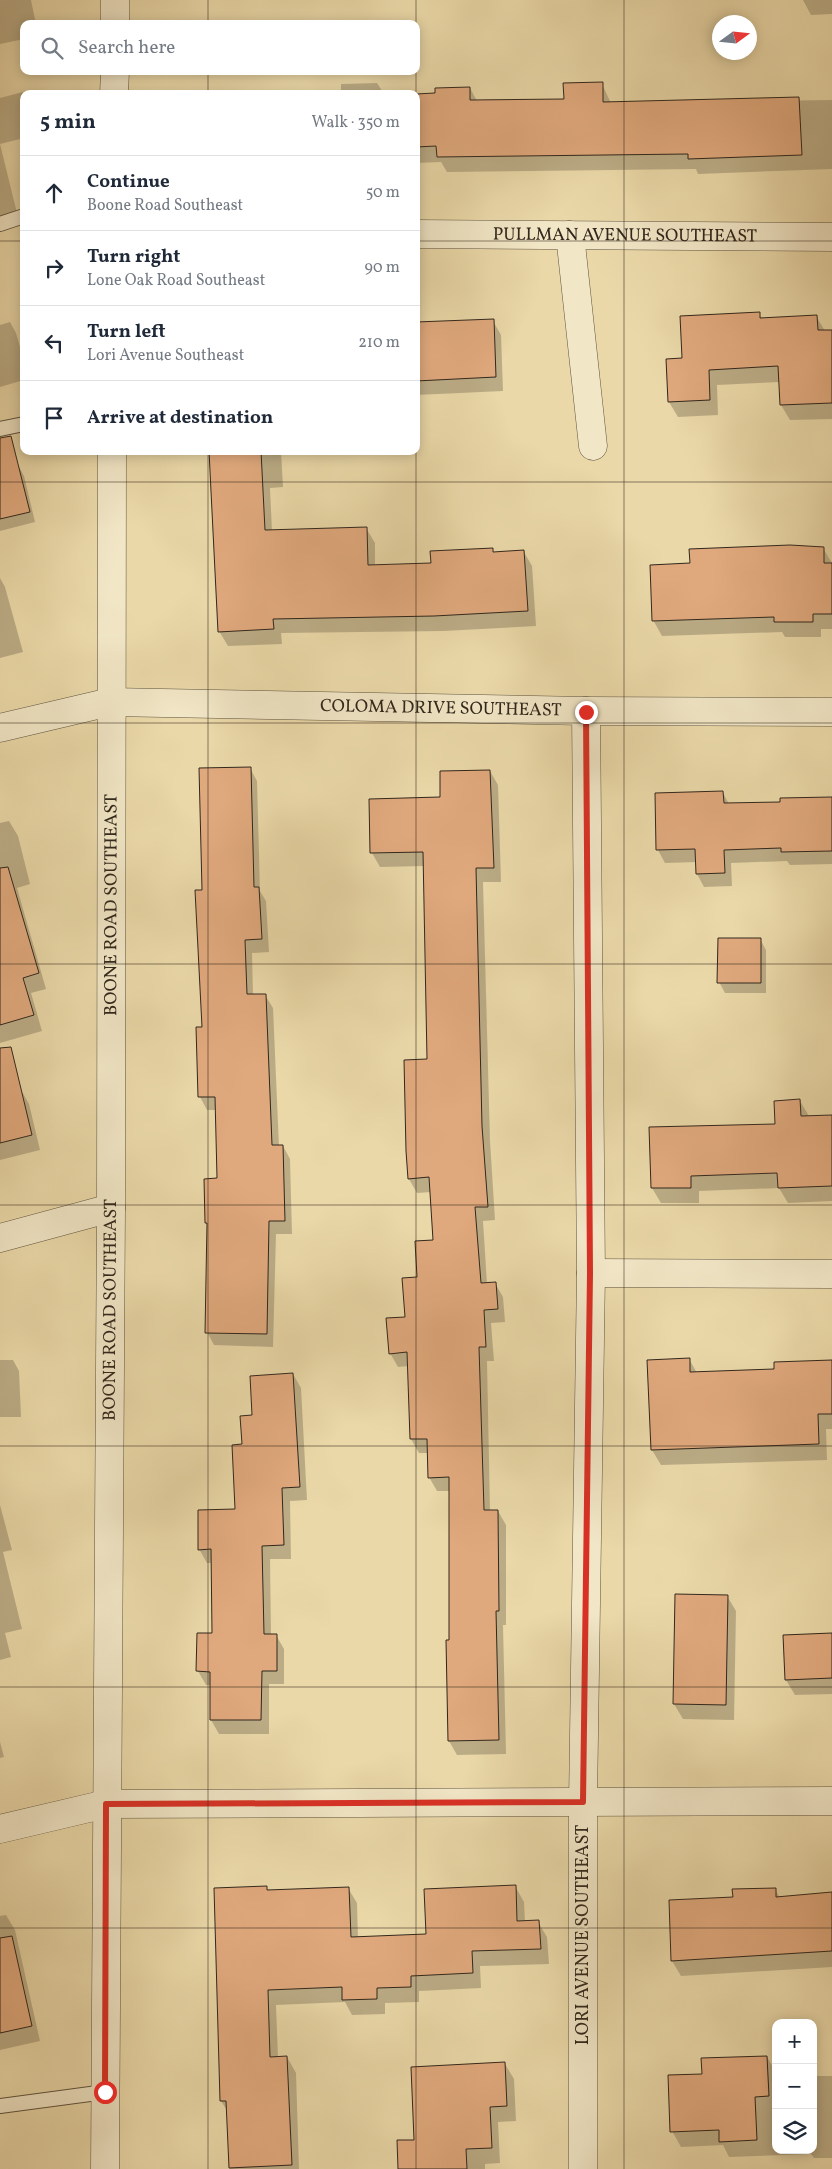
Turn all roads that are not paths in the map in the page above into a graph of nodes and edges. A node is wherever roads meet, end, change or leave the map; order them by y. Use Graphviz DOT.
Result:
graph roads {
  1 [pos="115,0"];
  2 [pos="115,20"];
  3 [pos="115,75"];
  4 [pos="114,90"];
  5 [pos="20,217"];
  6 [pos="0,224"];
  7 [pos="420,234"];
  8 [pos="570,236"];
  9 [pos="832,237"];
  10 [pos="20,425"];
  11 [pos="0,430"];
  12 [pos="592,446"];
  13 [pos="112,455"];
  14 [pos="110,702"];
  15 [pos="586,712"];
  16 [pos="832,712"];
  17 [pos="0,728"];
  18 [pos="111,1208"];
  19 [pos="0,1238"];
  20 [pos="590,1273"];
  21 [pos="832,1274"];
  22 [pos="832,1801"];
  23 [pos="583,1802"];
  24 [pos="106,1804"];
  25 [pos="0,1829"];
  26 [pos="105,2092"];
  27 [pos="0,2106"];
  28 [pos="105,2169"];
  29 [pos="583,2169"];
  1 -- 2 [label="street"];
  3 -- 4 [label="street"];
  5 -- 6 [label="lane"];
  7 -- 8 [label="street, PULLMAN AVENUE SOUTHEAST"];
  8 -- 9 [label="street, PULLMAN AVENUE SOUTHEAST"];
  8 -- 12 [label="street"];
  10 -- 11 [label="lane"];
  13 -- 14 [label="street, BOONE ROAD SOUTHEAST"];
  14 -- 15 [label="street, COLOMA DRIVE SOUTHEAST"];
  14 -- 17 [label="street, COLOMA DRIVE SOUTHEAST"];
  14 -- 18 [label="street, BOONE ROAD SOUTHEAST"];
  15 -- 16 [label="street, COLOMA DRIVE SOUTHEAST"];
  15 -- 20 [label="street, LORI AVENUE SOUTHEAST"];
  18 -- 19 [label="street"];
  18 -- 24 [label="street, BOONE ROAD SOUTHEAST"];
  20 -- 21 [label="street"];
  20 -- 23 [label="street, LORI AVENUE SOUTHEAST"];
  22 -- 23 [label="street"];
  23 -- 24 [label="street"];
  23 -- 29 [label="street, LORI AVENUE SOUTHEAST"];
  24 -- 25 [label="street"];
  24 -- 26 [label="street, BOONE ROAD SOUTHEAST"];
  26 -- 27 [label="lane"];
  26 -- 28 [label="street, BOONE ROAD SOUTHEAST"];
}
